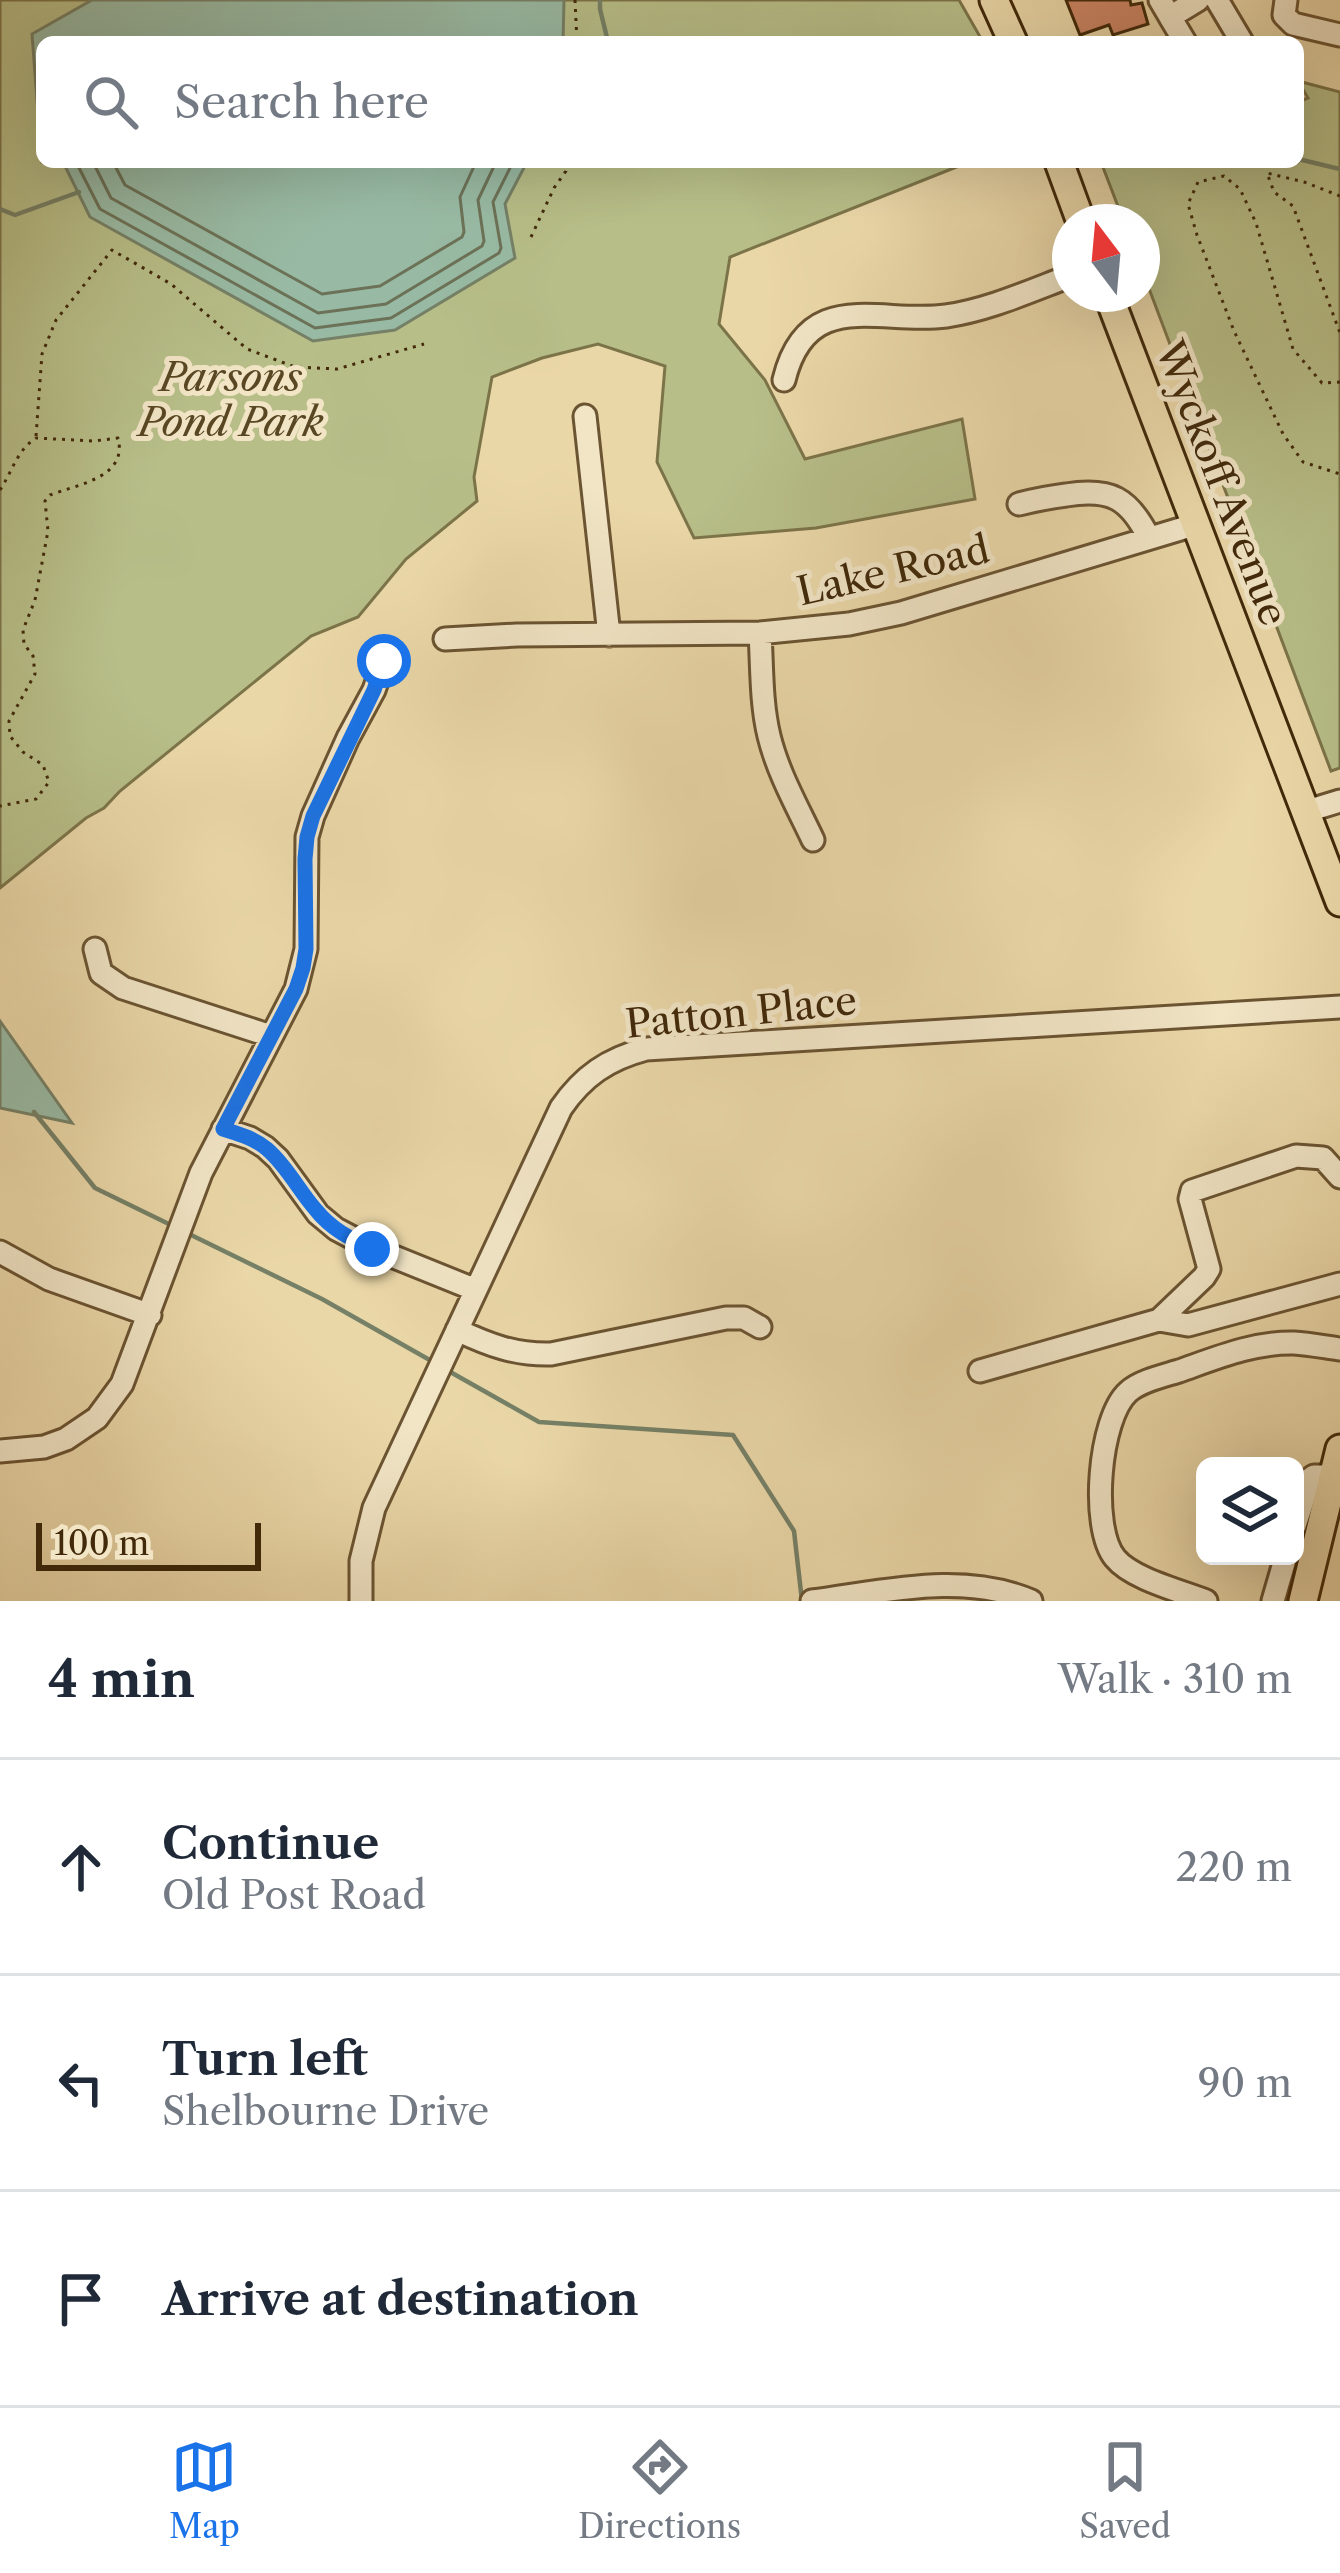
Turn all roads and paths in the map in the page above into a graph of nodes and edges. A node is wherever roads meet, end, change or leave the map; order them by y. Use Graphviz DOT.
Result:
graph roads {
  1 [pos="575,0"];
  2 [pos="994,0"];
  3 [pos="1198,0"];
  4 [pos="1217,0"];
  5 [pos="1286,0"];
  6 [pos="1165,9"];
  7 [pos="1340,35"];
  8 [pos="577,36"];
  9 [pos="1010,36"];
  10 [pos="1181,36"];
  11 [pos="1238,36"];
  12 [pos="566,168"];
  13 [pos="1061,168"];
  14 [pos="1340,196"];
  15 [pos="1074,204"];
  16 [pos="531,237"];
  17 [pos="1052,283"];
  18 [pos="1115,312"];
  19 [pos="1340,333"];
  20 [pos="424,344"];
  21 [pos="784,380"];
  22 [pos="1340,382"];
  23 [pos="585,416"];
  24 [pos="36,438"];
  25 [pos="1340,474"];
  26 [pos="0,490"];
  27 [pos="1019,504"];
  28 [pos="1197,524"];
  29 [pos="1149,538"];
  30 [pos="760,633"];
  31 [pos="609,635"];
  32 [pos="445,639"];
  33 [pos="384,661"];
  34 [pos="1340,801"];
  35 [pos="0,806"];
  36 [pos="1304,812"];
  37 [pos="813,840"];
  38 [pos="1340,902"];
  39 [pos="95,949"];
  40 [pos="1340,1007"];
  41 [pos="271,1036"];
  42 [pos="223,1129"];
  43 [pos="1340,1177"];
  44 [pos="0,1252"];
  45 [pos="1340,1284"];
  46 [pos="476,1290"];
  47 [pos="150,1315"];
  48 [pos="1159,1320"];
  49 [pos="760,1327"];
  50 [pos="457,1330"];
  51 [pos="1340,1348"];
  52 [pos="980,1371"];
  53 [pos="0,1451"];
  54 [pos="1337,1463"];
  55 [pos="1304,1498"];
  56 [pos="1283,1565"];
  57 [pos="361,1601"];
  58 [pos="812,1601"];
  59 [pos="1030,1601"];
  60 [pos="1206,1601"];
  61 [pos="1273,1601"];
  62 [pos="1303,1601"];
  1 -- 8 [label="path"];
  2 -- 9 [label="main road"];
  3 -- 6 [label="street"];
  4 -- 11 [label="street"];
  5 -- 7 [label="street"];
  6 -- 10 [label="street"];
  12 -- 16 [label="path"];
  13 -- 15 [label="main road"];
  14 -- 19 [label="path"];
  17 -- 21 [label="street"];
  18 -- 28 [label="main road, Wyckoff Avenue"];
  20 -- 24 [label="path"];
  22 -- 25 [label="path"];
  23 -- 31 [label="street"];
  24 -- 26 [label="path"];
  24 -- 35 [label="path"];
  27 -- 29 [label="street"];
  28 -- 29 [label="street, Lake Road"];
  28 -- 36 [label="main road, Wyckoff Avenue"];
  29 -- 30 [label="street, Lake Road"];
  30 -- 31 [label="street, Lake Road"];
  30 -- 37 [label="street"];
  31 -- 32 [label="street, Lake Road"];
  33 -- 41 [label="street"];
  34 -- 36 [label="street"];
  36 -- 38 [label="main road, Wyckoff Avenue"];
  39 -- 41 [label="street"];
  40 -- 46 [label="street, Patton Place"];
  41 -- 42 [label="street"];
  42 -- 46 [label="street"];
  42 -- 47 [label="street"];
  43 -- 48 [label="street"];
  44 -- 47 [label="street"];
  45 -- 48 [label="street"];
  46 -- 50 [label="street, Patton Place"];
  47 -- 53 [label="street"];
  48 -- 52 [label="street"];
  49 -- 50 [label="street"];
  50 -- 57 [label="street, Patton Place"];
  51 -- 60 [label="street"];
  54 -- 55 [label="street"];
  54 -- 62 [label="main road"];
  56 -- 61 [label="street"];
  58 -- 59 [label="street"];
}
